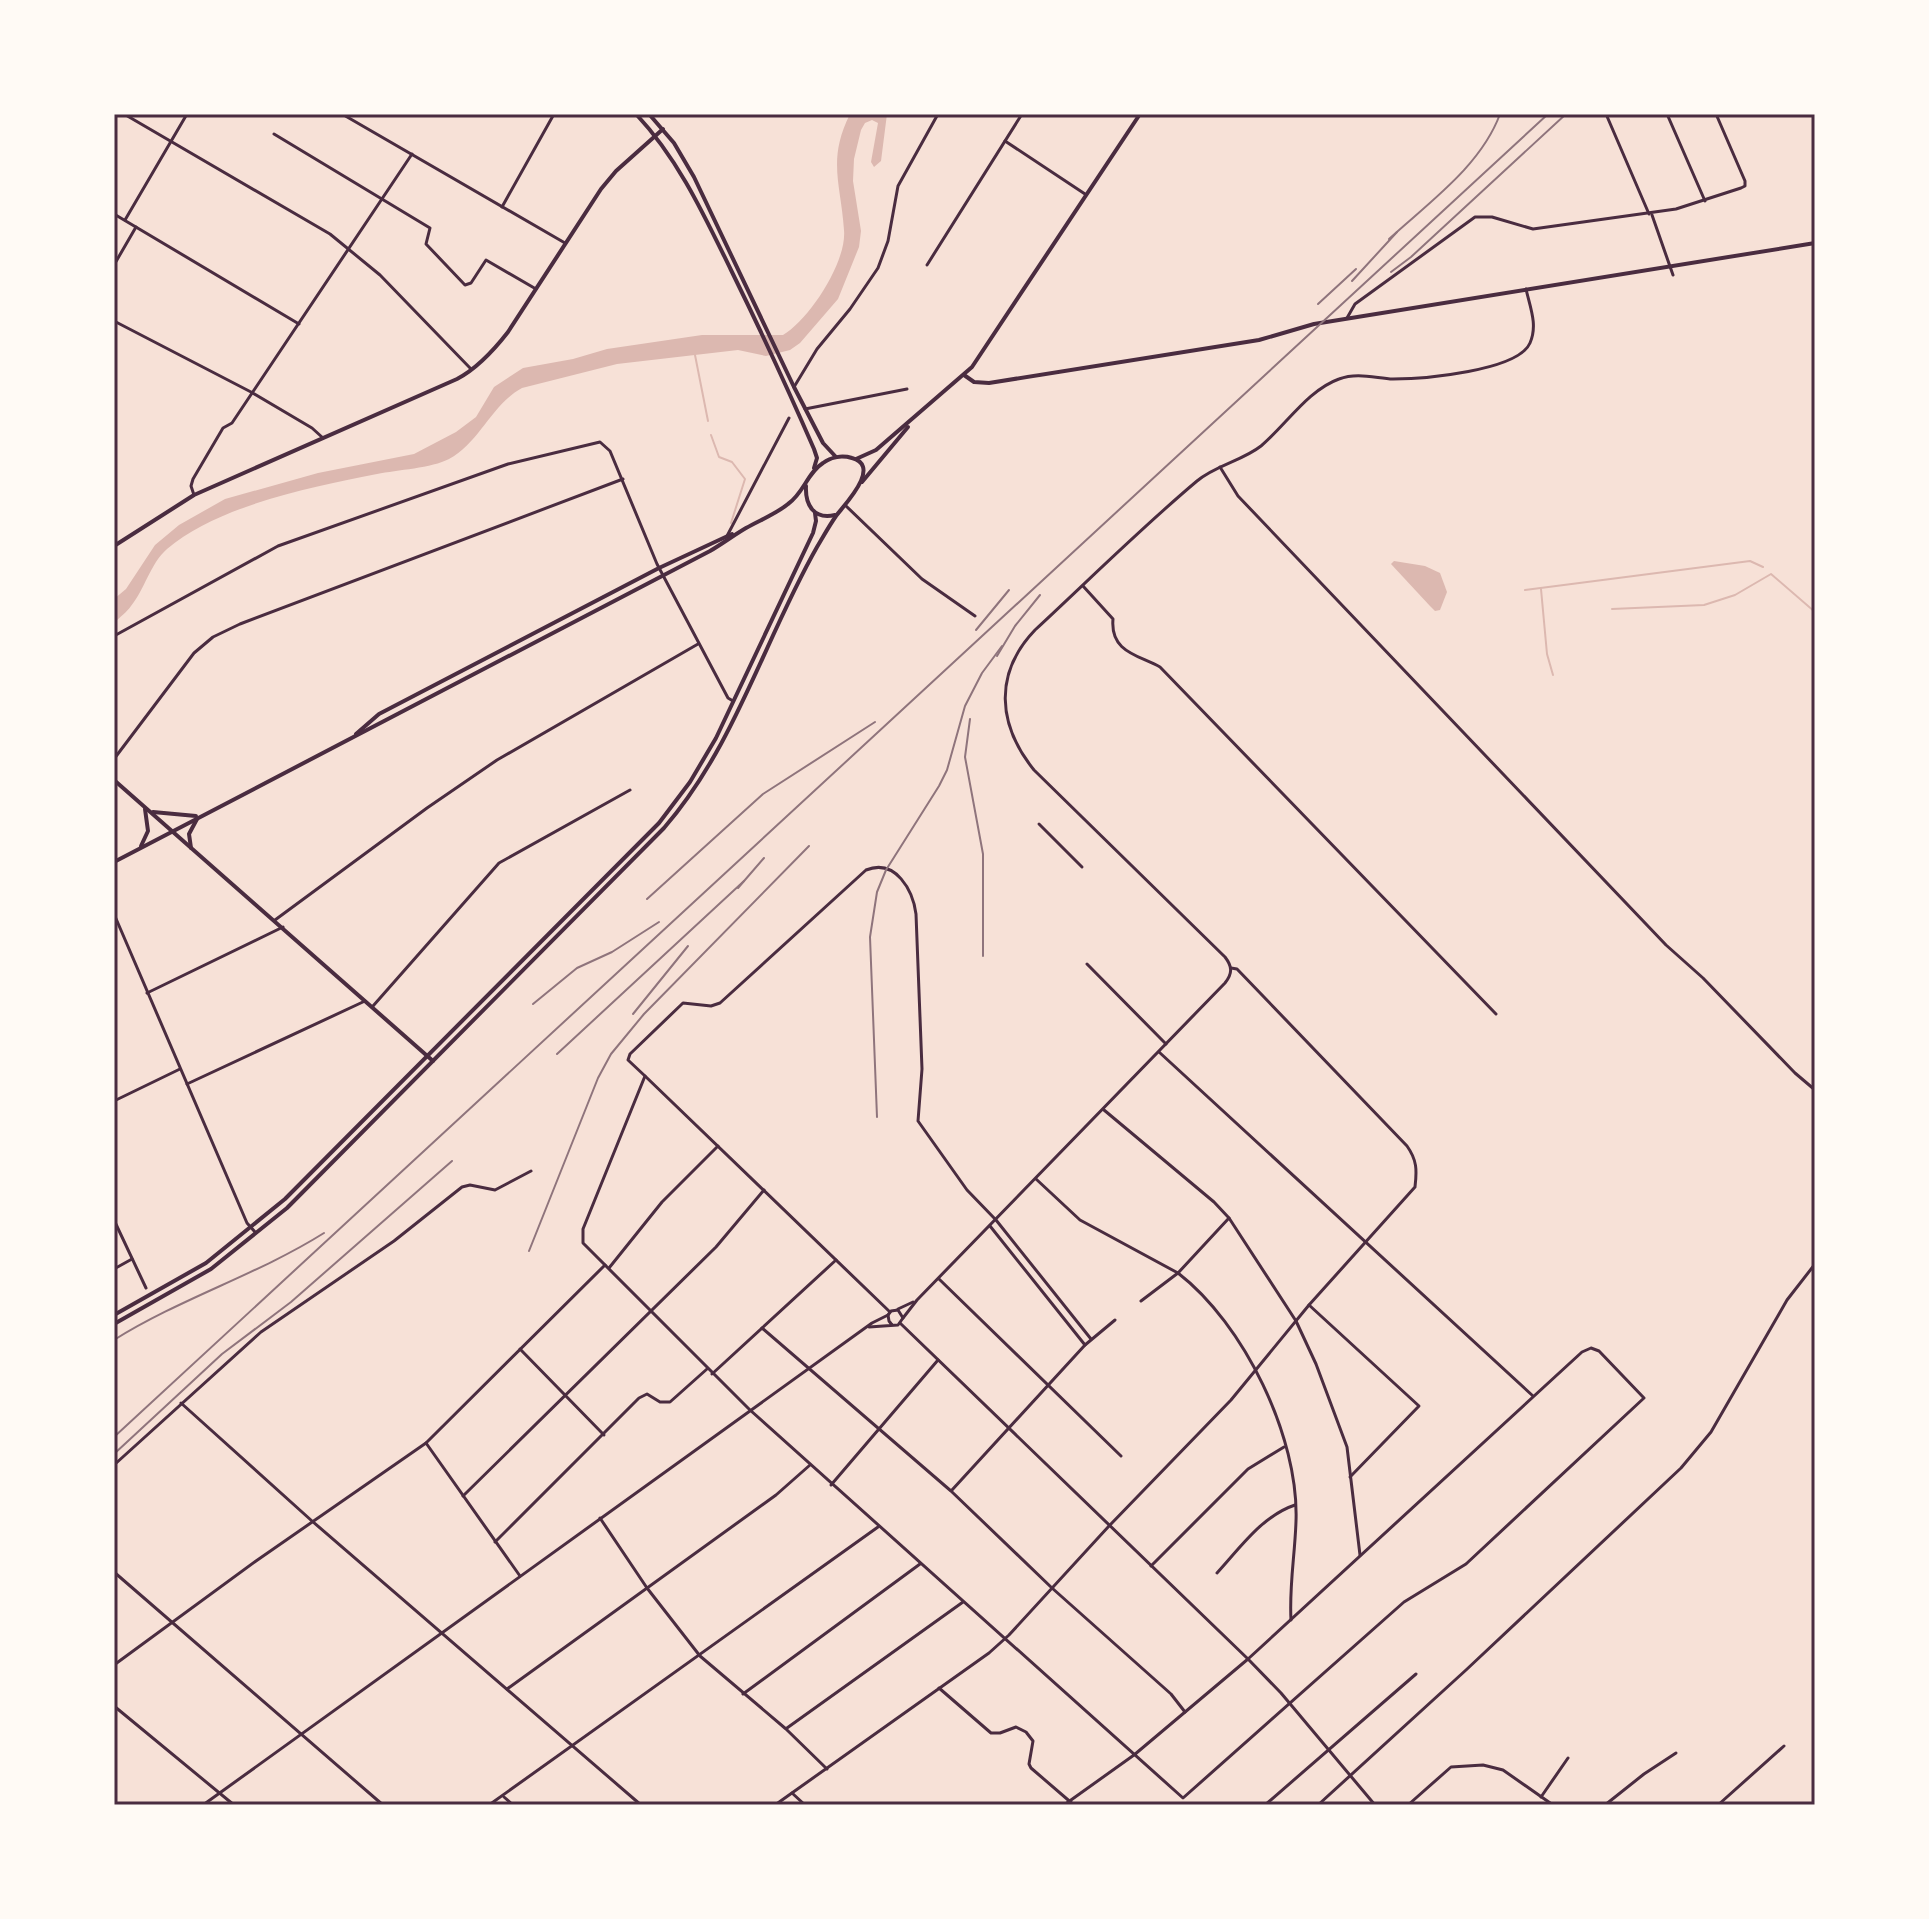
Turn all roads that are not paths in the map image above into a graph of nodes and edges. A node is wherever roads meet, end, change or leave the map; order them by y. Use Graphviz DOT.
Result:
graph roads {
  1 [pos="124,114"];
  2 [pos="187,114"];
  3 [pos="342,114"];
  4 [pos="554,114"];
  5 [pos="636,114"];
  6 [pos="649,114"];
  7 [pos="938,114"];
  8 [pos="1022,114"];
  9 [pos="1140,114"];
  10 [pos="1606,114"];
  11 [pos="1667,114"];
  12 [pos="1716,114"];
  13 [pos="663,129"];
  14 [pos="274,134"];
  15 [pos="655,135"];
  16 [pos="172,141"];
  17 [pos="1005,141"];
  18 [pos="412,154"];
  19 [pos="1087,195"];
  20 [pos="382,200"];
  21 [pos="1705,201"];
  22 [pos="502,207"];
  23 [pos="114,214"];
  24 [pos="1650,214"];
  25 [pos="125,220"];
  26 [pos="136,227"];
  27 [pos="565,243"];
  28 [pos="1815,243"];
  29 [pos="350,250"];
  30 [pos="114,265"];
  31 [pos="927,265"];
  32 [pos="1671,265"];
  33 [pos="1673,275"];
  34 [pos="738,278"];
  35 [pos="536,289"];
  36 [pos="1526,289"];
  37 [pos="1347,318"];
  38 [pos="114,321"];
  39 [pos="299,324"];
  40 [pos="471,369"];
  41 [pos="964,375"];
  42 [pos="791,389"];
  43 [pos="907,389"];
  44 [pos="251,392"];
  45 [pos="805,409"];
  46 [pos="789,418"];
  47 [pos="911,422"];
  48 [pos="324,438"];
  49 [pos="836,457"];
  50 [pos="856,459"];
  51 [pos="1220,467"];
  52 [pos="812,472"];
  53 [pos="623,479"];
  54 [pos="860,483"];
  55 [pos="806,484"];
  56 [pos="194,495"];
  57 [pos="789,504"];
  58 [pos="808,504"];
  59 [pos="845,505"];
  60 [pos="815,513"];
  61 [pos="838,515"];
  62 [pos="742,530"];
  63 [pos="727,536"];
  64 [pos="115,544"];
  65 [pos="659,568"];
  66 [pos="663,576"];
  67 [pos="1083,586"];
  68 [pos="975,616"];
  69 [pos="114,636"];
  70 [pos="698,644"];
  71 [pos="758,649"];
  72 [pos="765,652"];
  73 [pos="733,701"];
  74 [pos="353,737"];
  75 [pos="114,759"];
  76 [pos="114,780"];
  77 [pos="630,790"];
  78 [pos="144,807"];
  79 [pos="150,812"];
  80 [pos="200,817"];
  81 [pos="1039,824"];
  82 [pos="172,832"];
  83 [pos="139,849"];
  84 [pos="192,850"];
  85 [pos="114,862"];
  86 [pos="1082,867"];
  87 [pos="583,899"];
  88 [pos="589,905"];
  89 [pos="114,914"];
  90 [pos="275,920"];
  91 [pos="283,927"];
  92 [pos="527,955"];
  93 [pos="533,961"];
  94 [pos="1087,964"];
  95 [pos="1231,968"];
  96 [pos="147,993"];
  97 [pos="366,1000"];
  98 [pos="373,1006"];
  99 [pos="1496,1014"];
  100 [pos="1166,1044"];
  101 [pos="1159,1052"];
  102 [pos="428,1055"];
  103 [pos="433,1061"];
  104 [pos="180,1069"];
  105 [pos="645,1076"];
  106 [pos="187,1084"];
  107 [pos="1815,1090"];
  108 [pos="114,1101"];
  109 [pos="1104,1110"];
  110 [pos="718,1146"];
  111 [pos="531,1171"];
  112 [pos="1036,1179"];
  113 [pos="764,1190"];
  114 [pos="1229,1218"];
  115 [pos="114,1220"];
  116 [pos="996,1220"];
  117 [pos="990,1226"];
  118 [pos="251,1228"];
  119 [pos="257,1234"];
  120 [pos="1366,1245"];
  121 [pos="132,1259"];
  122 [pos="836,1260"];
  123 [pos="1815,1264"];
  124 [pos="606,1267"];
  125 [pos="114,1269"];
  126 [pos="1178,1273"];
  127 [pos="939,1279"];
  128 [pos="146,1288"];
  129 [pos="917,1300"];
  130 [pos="1141,1301"];
  131 [pos="1309,1305"];
  132 [pos="896,1310"];
  133 [pos="649,1311"];
  134 [pos="889,1314"];
  135 [pos="114,1315"];
  136 [pos="903,1318"];
  137 [pos="1115,1320"];
  138 [pos="1296,1321"];
  139 [pos="900,1323"];
  140 [pos="114,1324"];
  141 [pos="892,1325"];
  142 [pos="869,1327"];
  143 [pos="762,1328"];
  144 [pos="1091,1339"];
  145 [pos="1085,1345"];
  146 [pos="520,1349"];
  147 [pos="938,1360"];
  148 [pos="707,1369"];
  149 [pos="809,1369"];
  150 [pos="1255,1371"];
  151 [pos="712,1374"];
  152 [pos="1050,1385"];
  153 [pos="565,1395"];
  154 [pos="1533,1396"];
  155 [pos="181,1403"];
  156 [pos="750,1410"];
  157 [pos="880,1428"];
  158 [pos="1008,1428"];
  159 [pos="604,1435"];
  160 [pos="426,1443"];
  161 [pos="1284,1447"];
  162 [pos="1121,1456"];
  163 [pos="114,1465"];
  164 [pos="810,1465"];
  165 [pos="1350,1477"];
  166 [pos="831,1485"];
  167 [pos="951,1491"];
  168 [pos="463,1496"];
  169 [pos="1295,1505"];
  170 [pos="600,1518"];
  171 [pos="312,1521"];
  172 [pos="1109,1526"];
  173 [pos="878,1527"];
  174 [pos="495,1542"];
  175 [pos="1360,1555"];
  176 [pos="920,1564"];
  177 [pos="1151,1566"];
  178 [pos="114,1572"];
  179 [pos="1217,1573"];
  180 [pos="520,1576"];
  181 [pos="647,1588"];
  182 [pos="1052,1588"];
  183 [pos="963,1602"];
  184 [pos="1291,1620"];
  185 [pos="173,1623"];
  186 [pos="441,1633"];
  187 [pos="1004,1640"];
  188 [pos="700,1656"];
  189 [pos="1248,1659"];
  190 [pos="114,1665"];
  191 [pos="1416,1674"];
  192 [pos="939,1688"];
  193 [pos="506,1690"];
  194 [pos="742,1694"];
  195 [pos="1290,1704"];
  196 [pos="114,1706"];
  197 [pos="1186,1712"];
  198 [pos="786,1729"];
  199 [pos="301,1734"];
  200 [pos="572,1744"];
  201 [pos="1784,1746"];
  202 [pos="1329,1751"];
  203 [pos="1676,1753"];
  204 [pos="1134,1755"];
  205 [pos="1568,1758"];
  206 [pos="827,1769"];
  207 [pos="1349,1776"];
  208 [pos="220,1793"];
  209 [pos="792,1793"];
  210 [pos="502,1796"];
  211 [pos="1541,1797"];
  212 [pos="1369,1800"];
  213 [pos="1070,1801"];
  214 [pos="203,1805"];
  215 [pos="234,1805"];
  216 [pos="383,1805"];
  217 [pos="489,1805"];
  218 [pos="513,1805"];
  219 [pos="641,1805"];
  220 [pos="775,1805"];
  221 [pos="805,1805"];
  222 [pos="1064,1805"];
  223 [pos="1074,1805"];
  224 [pos="1265,1805"];
  225 [pos="1318,1805"];
  226 [pos="1364,1805"];
  227 [pos="1375,1805"];
  228 [pos="1408,1805"];
  229 [pos="1553,1805"];
  230 [pos="1605,1805"];
  231 [pos="1718,1805"];
  1 -- 16 [label="street"];
  2 -- 16 [label="street"];
  3 -- 18 [label="street"];
  4 -- 22 [label="street"];
  5 -- 15 [label="main road"];
  6 -- 13 [label="main road"];
  7 -- 42 [label="street"];
  8 -- 17 [label="street"];
  9 -- 19 [label="main road"];
  10 -- 24 [label="street"];
  11 -- 21 [label="street"];
  12 -- 21 [label="street"];
  13 -- 15 [label="main road"];
  13 -- 34 [label="main road"];
  14 -- 20 [label="street"];
  15 -- 27 [label="main road"];
  15 -- 34 [label="main road"];
  16 -- 25 [label="street"];
  16 -- 29 [label="street"];
  17 -- 19 [label="street"];
  17 -- 31 [label="street"];
  18 -- 20 [label="street"];
  18 -- 22 [label="street"];
  19 -- 41 [label="main road"];
  20 -- 29 [label="street"];
  20 -- 35 [label="street"];
  21 -- 24 [label="street"];
  22 -- 27 [label="street"];
  23 -- 25 [label="street"];
  24 -- 32 [label="street"];
  24 -- 37 [label="street"];
  25 -- 26 [label="street"];
  26 -- 30 [label="street"];
  26 -- 39 [label="street"];
  27 -- 35 [label="main road"];
  28 -- 32 [label="main road"];
  29 -- 39 [label="street"];
  29 -- 40 [label="street"];
  32 -- 33 [label="street"];
  32 -- 36 [label="main road"];
  34 -- 42 [label="main road"];
  35 -- 40 [label="main road"];
  36 -- 37 [label="main road"];
  36 -- 51 [label="street"];
  37 -- 41 [label="main road"];
  38 -- 44 [label="street"];
  39 -- 44 [label="street"];
  40 -- 48 [label="main road"];
  41 -- 47 [label="main road"];
  42 -- 45 [label="main road"];
  42 -- 52 [label="main road"];
  43 -- 45 [label="street"];
  44 -- 48 [label="street"];
  44 -- 56 [label="street"];
  45 -- 49 [label="main road"];
  46 -- 63 [label="street"];
  47 -- 50 [label="main road"];
  47 -- 54 [label="main road"];
  48 -- 56 [label="main road"];
  49 -- 50 [label="main road"];
  49 -- 52 [label="main road"];
  50 -- 54 [label="main road"];
  51 -- 67 [label="street"];
  51 -- 107 [label="street"];
  52 -- 55 [label="main road"];
  53 -- 65 [label="street"];
  53 -- 69 [label="street"];
  53 -- 75 [label="street"];
  54 -- 59 [label="main road"];
  55 -- 57 [label="main road"];
  55 -- 58 [label="main road"];
  56 -- 64 [label="main road"];
  57 -- 58 [label="main road"];
  57 -- 62 [label="main road"];
  58 -- 60 [label="main road"];
  59 -- 61 [label="main road"];
  59 -- 68 [label="street"];
  60 -- 61 [label="main road"];
  60 -- 71 [label="main road"];
  61 -- 72 [label="main road"];
  62 -- 63 [label="main road"];
  62 -- 66 [label="main road"];
  63 -- 65 [label="main road"];
  65 -- 66 [label="street"];
  65 -- 74 [label="main road"];
  66 -- 70 [label="street"];
  66 -- 74 [label="main road"];
  67 -- 95 [label="street"];
  67 -- 99 [label="street"];
  70 -- 73 [label="street"];
  70 -- 90 [label="street"];
  71 -- 72 [label="main road"];
  71 -- 73 [label="main road"];
  72 -- 88 [label="main road"];
  73 -- 87 [label="main road"];
  74 -- 80 [label="main road"];
  76 -- 78 [label="main road"];
  77 -- 98 [label="street"];
  78 -- 79 [label="main road"];
  78 -- 83 [label="main road"];
  79 -- 80 [label="main road"];
  79 -- 82 [label="main road"];
  80 -- 82 [label="main road"];
  80 -- 84 [label="main road"];
  81 -- 86 [label="street"];
  82 -- 83 [label="main road"];
  82 -- 84 [label="main road"];
  83 -- 85 [label="main road"];
  84 -- 90 [label="main road"];
  87 -- 88 [label="main road"];
  87 -- 92 [label="main road"];
  88 -- 93 [label="main road"];
  89 -- 96 [label="street"];
  90 -- 91 [label="main road"];
  91 -- 96 [label="street"];
  91 -- 97 [label="main road"];
  92 -- 93 [label="main road"];
  92 -- 102 [label="main road"];
  93 -- 103 [label="main road"];
  94 -- 100 [label="street"];
  95 -- 100 [label="street"];
  95 -- 120 [label="street"];
  96 -- 104 [label="street"];
  97 -- 98 [label="main road"];
  97 -- 106 [label="street"];
  98 -- 102 [label="main road"];
  100 -- 101 [label="street"];
  101 -- 109 [label="street"];
  101 -- 120 [label="street"];
  102 -- 103 [label="main road"];
  102 -- 118 [label="main road"];
  103 -- 119 [label="main road"];
  104 -- 106 [label="street"];
  104 -- 108 [label="street"];
  105 -- 110 [label="street"];
  105 -- 116 [label="street"];
  105 -- 124 [label="street"];
  106 -- 118 [label="street"];
  109 -- 112 [label="street"];
  109 -- 114 [label="street"];
  110 -- 113 [label="street"];
  110 -- 124 [label="street"];
  111 -- 155 [label="street"];
  112 -- 116 [label="street"];
  112 -- 126 [label="street"];
  113 -- 122 [label="street"];
  113 -- 133 [label="street"];
  114 -- 126 [label="street"];
  114 -- 138 [label="street"];
  115 -- 121 [label="street"];
  116 -- 117 [label="street"];
  116 -- 144 [label="street"];
  117 -- 127 [label="street"];
  117 -- 145 [label="street"];
  118 -- 119 [label="street"];
  118 -- 135 [label="main road"];
  119 -- 140 [label="main road"];
  120 -- 131 [label="street"];
  120 -- 154 [label="street"];
  121 -- 125 [label="street"];
  121 -- 128 [label="street"];
  122 -- 134 [label="street"];
  122 -- 143 [label="street"];
  123 -- 207 [label="street"];
  124 -- 133 [label="street"];
  124 -- 146 [label="street"];
  126 -- 130 [label="street"];
  126 -- 150 [label="street"];
  127 -- 129 [label="street"];
  127 -- 152 [label="street"];
  129 -- 132 [label="street"];
  129 -- 136 [label="street"];
  131 -- 138 [label="street"];
  131 -- 165 [label="street"];
  132 -- 134 [label="street"];
  132 -- 136 [label="street"];
  133 -- 148 [label="street"];
  133 -- 153 [label="street"];
  134 -- 141 [label="street"];
  134 -- 142 [label="street"];
  136 -- 139 [label="street"];
  137 -- 144 [label="street"];
  138 -- 150 [label="street"];
  138 -- 165 [label="street"];
  139 -- 141 [label="street"];
  139 -- 147 [label="street"];
  141 -- 142 [label="street"];
  142 -- 149 [label="street"];
  143 -- 149 [label="street"];
  143 -- 151 [label="street"];
  144 -- 145 [label="street"];
  145 -- 152 [label="street"];
  146 -- 153 [label="street"];
  146 -- 160 [label="street"];
  147 -- 157 [label="street"];
  147 -- 158 [label="street"];
  148 -- 151 [label="street"];
  148 -- 159 [label="street"];
  149 -- 156 [label="street"];
  149 -- 157 [label="street"];
  150 -- 161 [label="street"];
  150 -- 172 [label="street"];
  151 -- 156 [label="street"];
  152 -- 158 [label="street"];
  152 -- 162 [label="street"];
  153 -- 159 [label="street"];
  153 -- 168 [label="street"];
  154 -- 175 [label="street"];
  154 -- 195 [label="street"];
  155 -- 163 [label="street"];
  155 -- 171 [label="street"];
  156 -- 164 [label="street"];
  156 -- 170 [label="street"];
  157 -- 166 [label="street"];
  157 -- 167 [label="street"];
  158 -- 167 [label="street"];
  158 -- 172 [label="street"];
  159 -- 174 [label="street"];
  160 -- 168 [label="street"];
  160 -- 171 [label="street"];
  161 -- 169 [label="street"];
  161 -- 177 [label="street"];
  164 -- 166 [label="street"];
  164 -- 181 [label="street"];
  165 -- 175 [label="street"];
  166 -- 173 [label="street"];
  167 -- 182 [label="street"];
  168 -- 174 [label="street"];
  169 -- 179 [label="street"];
  169 -- 184 [label="street"];
  170 -- 180 [label="street"];
  170 -- 181 [label="street"];
  171 -- 185 [label="street"];
  171 -- 186 [label="street"];
  172 -- 177 [label="street"];
  172 -- 182 [label="street"];
  173 -- 176 [label="street"];
  173 -- 188 [label="street"];
  174 -- 180 [label="street"];
  175 -- 184 [label="street"];
  176 -- 183 [label="street"];
  176 -- 194 [label="street"];
  177 -- 189 [label="street"];
  178 -- 185 [label="street"];
  180 -- 186 [label="street"];
  181 -- 188 [label="street"];
  181 -- 193 [label="street"];
  182 -- 187 [label="street"];
  182 -- 197 [label="street"];
  183 -- 187 [label="street"];
  183 -- 198 [label="street"];
  184 -- 189 [label="street"];
  185 -- 190 [label="street"];
  185 -- 199 [label="street"];
  186 -- 193 [label="street"];
  186 -- 199 [label="street"];
  187 -- 192 [label="street"];
  187 -- 204 [label="street"];
  188 -- 194 [label="street"];
  188 -- 200 [label="street"];
  189 -- 195 [label="street"];
  189 -- 197 [label="street"];
  191 -- 202 [label="street"];
  192 -- 206 [label="street"];
  192 -- 213 [label="street"];
  193 -- 200 [label="street"];
  194 -- 198 [label="street"];
  195 -- 202 [label="street"];
  195 -- 204 [label="street"];
  196 -- 208 [label="street"];
  197 -- 204 [label="street"];
  198 -- 206 [label="street"];
  199 -- 208 [label="street"];
  199 -- 216 [label="street"];
  200 -- 210 [label="street"];
  200 -- 219 [label="street"];
  201 -- 231 [label="street"];
  202 -- 207 [label="street"];
  202 -- 224 [label="street"];
  203 -- 230 [label="street"];
  204 -- 213 [label="street"];
  205 -- 211 [label="street"];
  206 -- 209 [label="street"];
  207 -- 212 [label="street"];
  207 -- 225 [label="street"];
  208 -- 214 [label="street"];
  208 -- 215 [label="street"];
  209 -- 220 [label="street"];
  209 -- 221 [label="street"];
  210 -- 217 [label="street"];
  210 -- 218 [label="street"];
  211 -- 228 [label="street"];
  211 -- 229 [label="street"];
  212 -- 226 [label="street"];
  212 -- 227 [label="street"];
  213 -- 222 [label="street"];
  213 -- 223 [label="street"];
}
